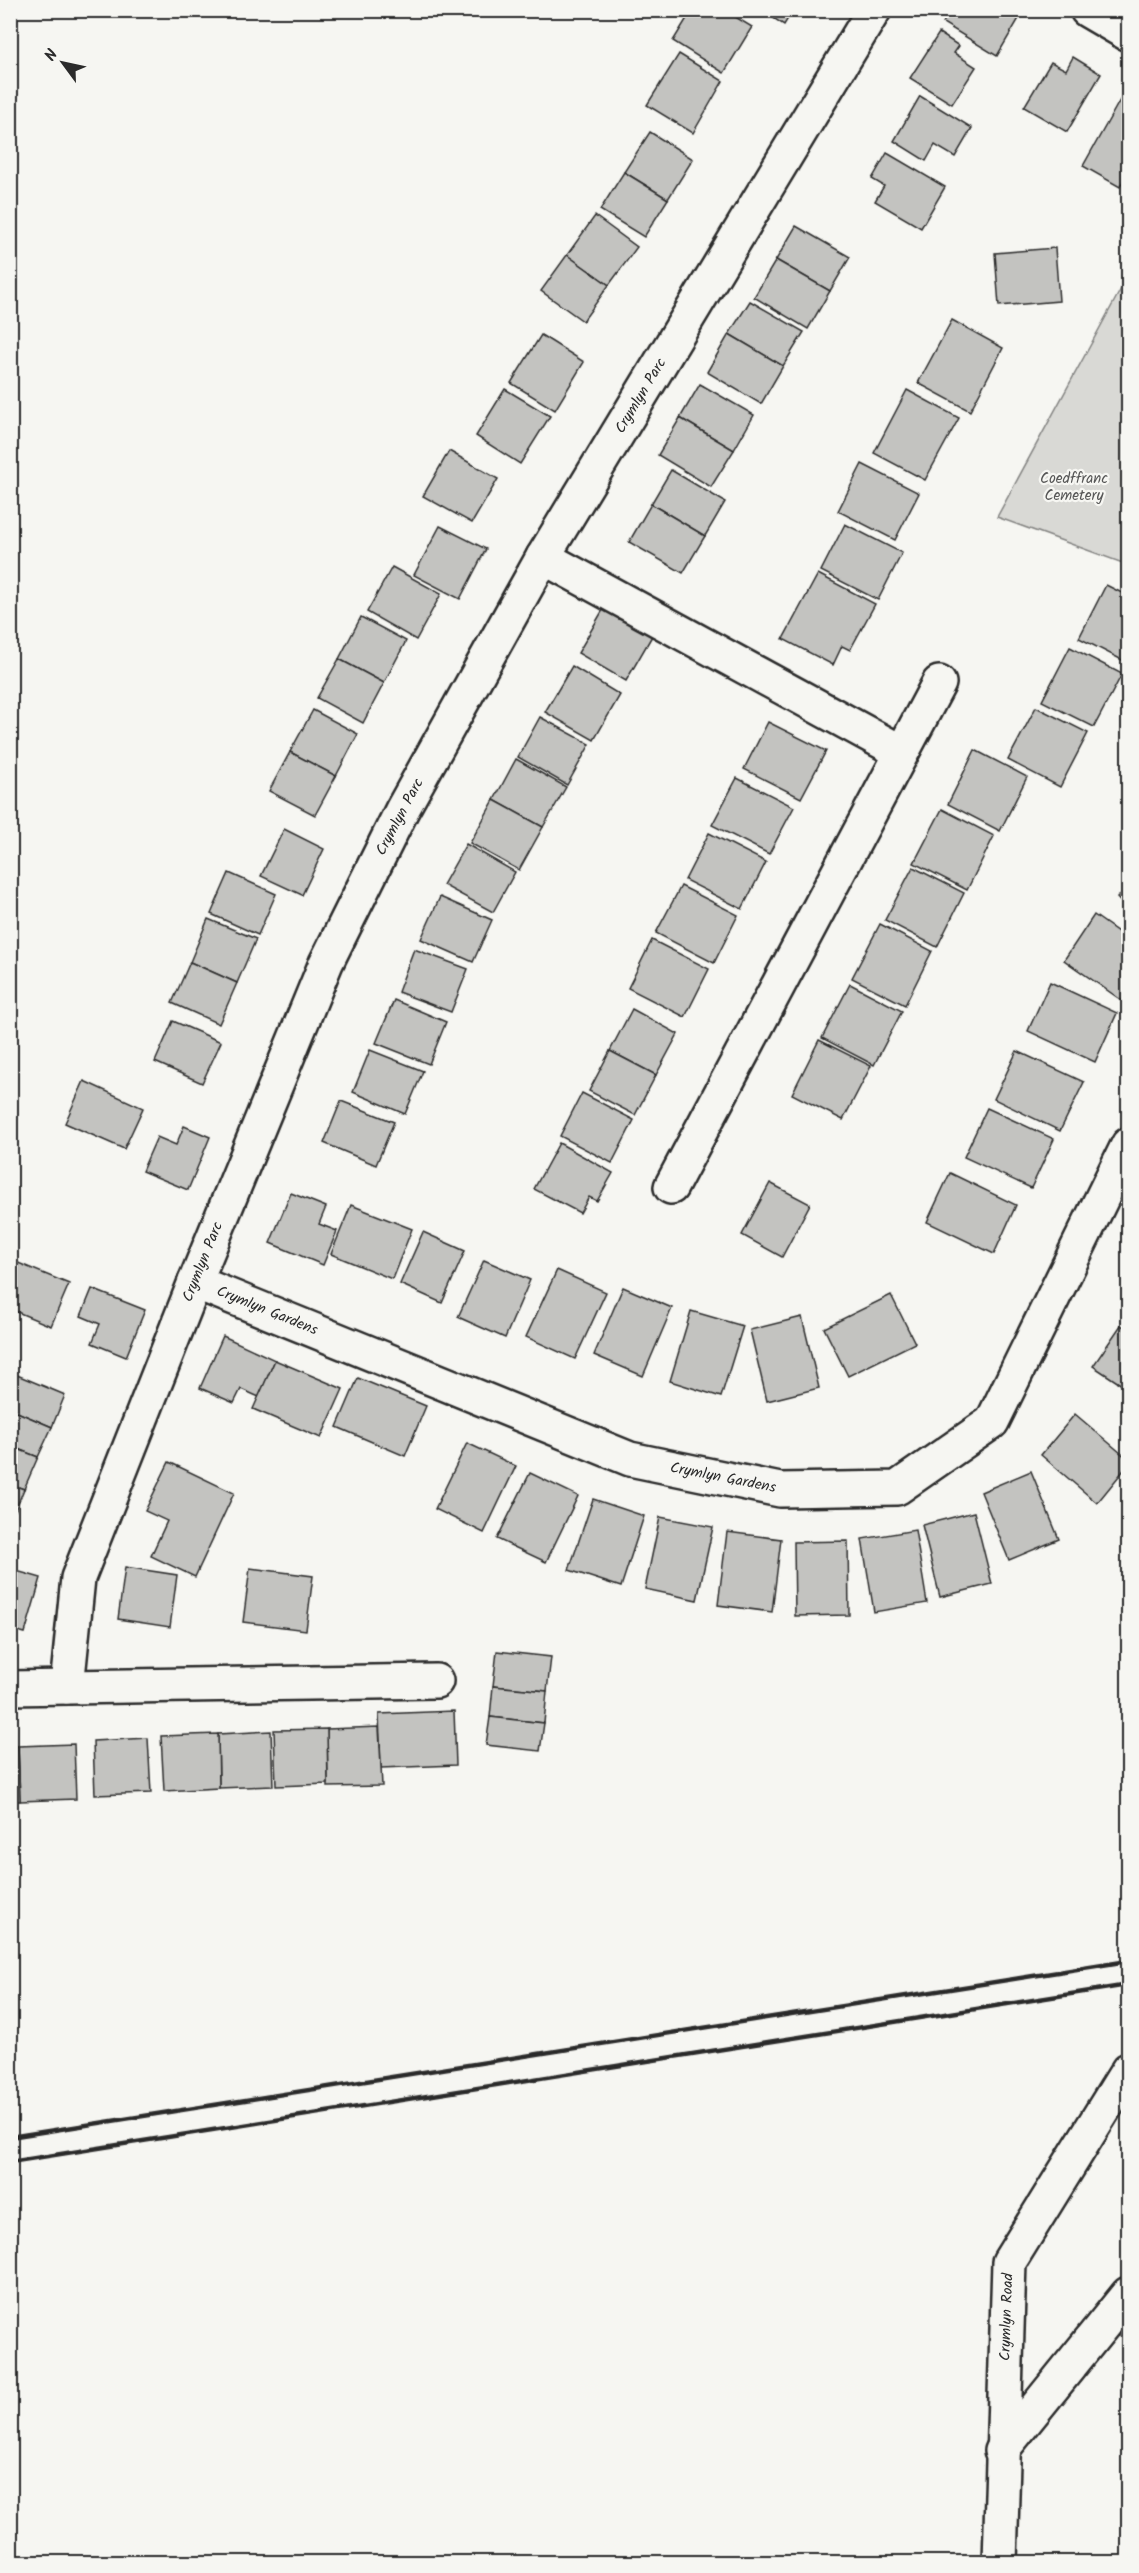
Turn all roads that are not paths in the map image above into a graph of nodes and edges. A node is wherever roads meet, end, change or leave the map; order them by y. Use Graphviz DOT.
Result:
graph roads {
  1 [pos="874,10"];
  2 [pos="1087,10"];
  3 [pos="1128,34"];
  4 [pos="543,557"];
  5 [pos="939,683"];
  6 [pos="901,753"];
  7 [pos="1128,1145"];
  8 [pos="671,1187"];
  9 [pos="195,1282"];
  10 [pos="436,1681"];
  11 [pos="67,1687"];
  12 [pos="10,1688"];
  13 [pos="1128,2070"];
  14 [pos="1128,2294"];
  15 [pos="1001,2451"];
  16 [pos="1000,2562"];
  1 -- 4 [label="street, Crymlyn Parc"];
  2 -- 3 [label="street"];
  4 -- 6 [label="street"];
  4 -- 9 [label="street, Crymlyn Parc"];
  5 -- 6 [label="street"];
  6 -- 8 [label="street"];
  7 -- 9 [label="street, Crymlyn Gardens"];
  9 -- 11 [label="street, Crymlyn Parc"];
  10 -- 11 [label="street"];
  11 -- 12 [label="street"];
  13 -- 15 [label="street, Crymlyn Road"];
  14 -- 15 [label="street"];
  15 -- 16 [label="street, Crymlyn Road"];
}
